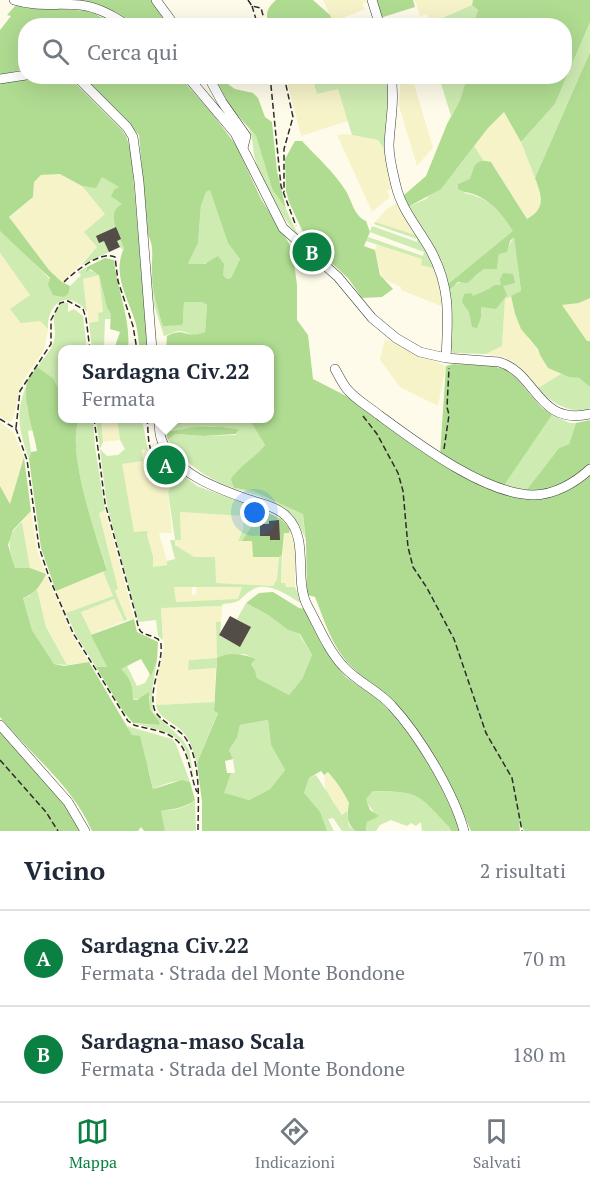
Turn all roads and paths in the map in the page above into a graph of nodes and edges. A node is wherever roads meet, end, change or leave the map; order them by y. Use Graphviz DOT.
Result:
graph roads {
  1 [pos="14,0"];
  2 [pos="156,0"];
  3 [pos="248,0"];
  4 [pos="372,0"];
  5 [pos="252,6"];
  6 [pos="116,18"];
  7 [pos="169,18"];
  8 [pos="256,18"];
  9 [pos="264,18"];
  10 [pos="378,18"];
  11 [pos="18,76"];
  12 [pos="0,79"];
  13 [pos="84,84"];
  14 [pos="194,84"];
  15 [pos="212,84"];
  16 [pos="271,84"];
  17 [pos="286,84"];
  18 [pos="392,84"];
  19 [pos="243,148"];
  20 [pos="284,196"];
  21 [pos="300,245"];
  22 [pos="64,282"];
  23 [pos="89,345"];
  24 [pos="136,345"];
  25 [pos="152,345"];
  26 [pos="446,358"];
  27 [pos="335,369"];
  28 [pos="360,401"];
  29 [pos="590,414"];
  30 [pos="0,419"];
  31 [pos="95,423"];
  32 [pos="160,423"];
  33 [pos="16,429"];
  34 [pos="444,460"];
  35 [pos="590,469"];
  36 [pos="0,725"];
  37 [pos="0,760"];
  38 [pos="198,793"];
  39 [pos="58,831"];
  40 [pos="85,831"];
  41 [pos="198,831"];
  42 [pos="464,831"];
  43 [pos="522,831"];
  1 -- 6 [label="street"];
  2 -- 7 [label="street"];
  3 -- 5 [label="path"];
  4 -- 10 [label="street"];
  5 -- 8 [label="path"];
  5 -- 9 [label="path"];
  11 -- 12 [label="street"];
  13 -- 25 [label="street"];
  14 -- 19 [label="street"];
  15 -- 19 [label="street"];
  16 -- 20 [label="path"];
  17 -- 20 [label="path"];
  18 -- 26 [label="street"];
  19 -- 21 [label="street"];
  20 -- 21 [label="path"];
  21 -- 26 [label="street"];
  22 -- 24 [label="path"];
  23 -- 33 [label="path"];
  26 -- 29 [label="street"];
  26 -- 34 [label="path"];
  27 -- 28 [label="street"];
  28 -- 34 [label="street"];
  28 -- 43 [label="path"];
  30 -- 33 [label="path"];
  31 -- 38 [label="path"];
  32 -- 42 [label="street"];
  33 -- 38 [label="path"];
  34 -- 35 [label="street"];
  36 -- 40 [label="street"];
  37 -- 39 [label="path"];
  38 -- 41 [label="path"];
}
